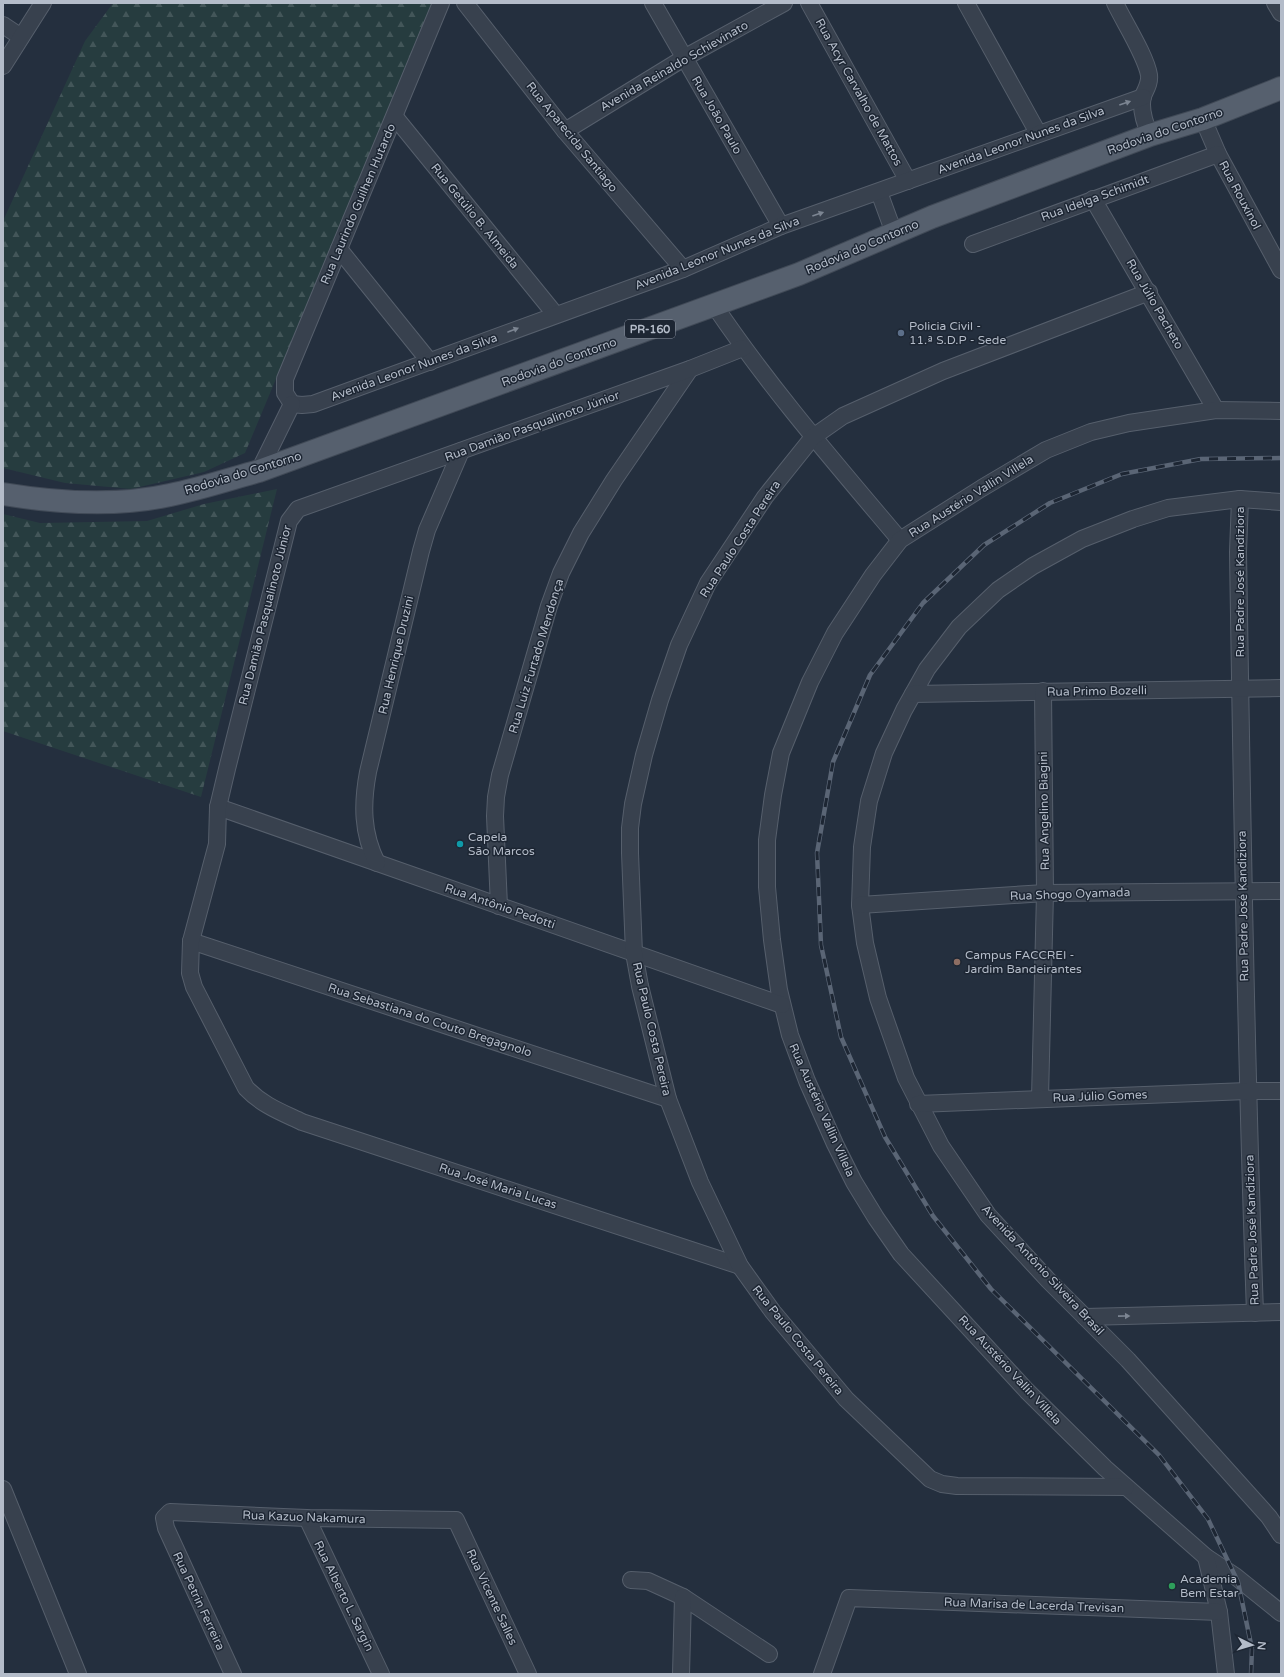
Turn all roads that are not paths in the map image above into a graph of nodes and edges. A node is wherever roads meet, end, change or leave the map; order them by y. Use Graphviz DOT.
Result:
graph roads {
  1 [pos="44,3"];
  2 [pos="441,3"];
  3 [pos="465,3"];
  4 [pos="653,3"];
  5 [pos="784,3"];
  6 [pos="809,3"];
  7 [pos="966,3"];
  8 [pos="1115,3"];
  9 [pos="1276,3"];
  10 [pos="1281,13"];
  11 [pos="3,25"];
  12 [pos="21,37"];
  13 [pos="684,58"];
  14 [pos="3,66"];
  15 [pos="1281,88"];
  16 [pos="1143,97"];
  17 [pos="395,117"];
  18 [pos="1203,119"];
  19 [pos="565,131"];
  20 [pos="1038,133"];
  21 [pos="1150,134"];
  22 [pos="1218,154"];
  23 [pos="908,181"];
  24 [pos="879,192"];
  25 [pos="1093,198"];
  26 [pos="781,226"];
  27 [pos="894,233"];
  28 [pos="973,244"];
  29 [pos="338,249"];
  30 [pos="683,269"];
  31 [pos="1281,270"];
  32 [pos="1149,292"];
  33 [pos="714,305"];
  34 [pos="555,314"];
  35 [pos="742,348"];
  36 [pos="430,362"];
  37 [pos="690,369"];
  38 [pos="292,404"];
  39 [pos="1216,410"];
  40 [pos="1281,411"];
  41 [pos="813,437"];
  42 [pos="461,452"];
  43 [pos="259,471"];
  44 [pos="3,494"];
  45 [pos="1240,499"];
  46 [pos="1281,502"];
  47 [pos="900,540"];
  48 [pos="1281,688"];
  49 [pos="1240,689"];
  50 [pos="1043,691"];
  51 [pos="913,694"];
  52 [pos="218,807"];
  53 [pos="377,863"];
  54 [pos="1243,891"];
  55 [pos="1281,891"];
  56 [pos="1045,893"];
  57 [pos="860,905"];
  58 [pos="499,906"];
  59 [pos="192,941"];
  60 [pos="634,953"];
  61 [pos="782,1005"];
  62 [pos="1247,1091"];
  63 [pos="1281,1092"];
  64 [pos="1040,1098"];
  65 [pos="668,1099"];
  66 [pos="258,1100"];
  67 [pos="918,1104"];
  68 [pos="740,1266"];
  69 [pos="1281,1312"];
  70 [pos="1255,1313"];
  71 [pos="1085,1317"];
  72 [pos="1126,1487"];
  73 [pos="3,1489"];
  74 [pos="1275,1517"];
  75 [pos="306,1518"];
  76 [pos="456,1520"];
  77 [pos="166,1528"];
  78 [pos="1281,1535"];
  79 [pos="1206,1557"];
  80 [pos="631,1580"];
  81 [pos="683,1597"];
  82 [pos="1219,1612"];
  83 [pos="1281,1613"];
  84 [pos="769,1654"];
  85 [pos="78,1674"];
  86 [pos="233,1674"];
  87 [pos="381,1674"];
  88 [pos="528,1674"];
  89 [pos="680,1674"];
  90 [pos="822,1674"];
  91 [pos="1226,1674"];
  1 -- 12 [label="street"];
  2 -- 17 [label="street, Rua Laurindo Guilhen Hutardo"];
  3 -- 19 [label="street, Rua Aparecida Santiago"];
  4 -- 13 [label="street, Rua João Paulo"];
  5 -- 13 [label="street, Avenida Reinaldo Schievinato"];
  6 -- 23 [label="street, Rua Acyr Carvalho de Mattos"];
  7 -- 20 [label="street"];
  8 -- 16 [label="street"];
  9 -- 10 [label="street"];
  11 -- 12 [label="street"];
  12 -- 14 [label="street"];
  13 -- 19 [label="street, Avenida Reinaldo Schievinato"];
  13 -- 26 [label="street, Rua João Paulo"];
  15 -- 18 [label="main road, Rodovia do Contorno / PR-160"];
  20 -- 16 [label="street, Avenida Leonor Nunes da Silva, one-way"];
  16 -- 21 [label="street"];
  17 -- 29 [label="street, Rua Laurindo Guilhen Hutardo"];
  17 -- 34 [label="street, Rua Getúlio B. Almeida"];
  18 -- 21 [label="main road, Rodovia do Contorno / PR-160"];
  18 -- 22 [label="street, Rua Rouxinol"];
  19 -- 30 [label="street, Rua Aparecida Santiago"];
  20 -- 23 [label="street, Avenida Leonor Nunes da Silva"];
  21 -- 27 [label="main road, Rodovia do Contorno / PR-160"];
  22 -- 25 [label="street, Rua Idelga Schimidt"];
  22 -- 31 [label="street, Rua Rouxinol"];
  23 -- 24 [label="street, Avenida Leonor Nunes da Silva"];
  26 -- 24 [label="street, Avenida Leonor Nunes da Silva, one-way"];
  24 -- 27 [label="street"];
  25 -- 28 [label="street, Rua Idelga Schimidt"];
  25 -- 32 [label="street, Rua Júlio Pacheto"];
  26 -- 30 [label="street, Avenida Leonor Nunes da Silva"];
  27 -- 33 [label="main road, Rodovia do Contorno / PR-160"];
  29 -- 36 [label="street"];
  29 -- 38 [label="street, Rua Laurindo Guilhen Hutardo"];
  30 -- 34 [label="street, Avenida Leonor Nunes da Silva"];
  32 -- 39 [label="street, Rua Júlio Pacheto"];
  32 -- 41 [label="street, Rua Paulo Costa Pereira"];
  33 -- 35 [label="street"];
  33 -- 43 [label="main road, Rodovia do Contorno / PR-160"];
  36 -- 34 [label="street, Avenida Leonor Nunes da Silva, one-way"];
  35 -- 37 [label="street, Rua Damião Pasqualinoto Júnior"];
  35 -- 41 [label="street"];
  36 -- 38 [label="street, Avenida Leonor Nunes da Silva"];
  37 -- 42 [label="street, Rua Damião Pasqualinoto Júnior"];
  37 -- 58 [label="street, Rua Luiz Furtado Mendonça"];
  38 -- 43 [label="street"];
  39 -- 40 [label="street, Rua Austério Vallin Villela"];
  39 -- 47 [label="street, Rua Austério Vallin Villela"];
  41 -- 47 [label="street"];
  41 -- 60 [label="street, Rua Paulo Costa Pereira"];
  42 -- 52 [label="street, Rua Damião Pasqualinoto Júnior"];
  42 -- 53 [label="street, Rua Henrique Druzini"];
  43 -- 44 [label="main road, Rodovia do Contorno / PR-160"];
  45 -- 46 [label="street, Avenida Antônio Silveira Brasil"];
  45 -- 49 [label="street, Rua Padre José Kandiziora"];
  45 -- 51 [label="street, Avenida Antônio Silveira Brasil"];
  47 -- 61 [label="street, Rua Austério Vallin Villela"];
  48 -- 49 [label="street, Rua Primo Bozelli"];
  49 -- 50 [label="street, Rua Primo Bozelli"];
  49 -- 54 [label="street, Rua Padre José Kandiziora"];
  50 -- 51 [label="street, Rua Primo Bozelli"];
  50 -- 56 [label="street, Rua Angelino Biagini"];
  51 -- 57 [label="street, Avenida Antônio Silveira Brasil"];
  52 -- 53 [label="street, Rua Antônio Pedotti"];
  52 -- 59 [label="street, Rua Damião Pasqualinoto Júnior"];
  53 -- 58 [label="street, Rua Antônio Pedotti"];
  54 -- 55 [label="street, Rua Shogo Oyamada"];
  54 -- 56 [label="street, Rua Shogo Oyamada"];
  54 -- 62 [label="street, Rua Padre José Kandiziora"];
  56 -- 57 [label="street, Rua Shogo Oyamada"];
  56 -- 64 [label="street, Rua Angelino Biagini"];
  57 -- 67 [label="street, Avenida Antônio Silveira Brasil"];
  58 -- 60 [label="street, Rua Antônio Pedotti"];
  59 -- 65 [label="street, Rua Sebastiana do Couto Bregagnolo"];
  59 -- 66 [label="street, Rua Damião Pasqualinoto Júnior"];
  60 -- 61 [label="street, Rua Antônio Pedotti"];
  60 -- 65 [label="street, Rua Paulo Costa Pereira"];
  61 -- 72 [label="street, Rua Austério Vallin Villela"];
  62 -- 63 [label="street, Rua Júlio Gomes"];
  62 -- 64 [label="street, Rua Júlio Gomes"];
  62 -- 70 [label="street, Rua Padre José Kandiziora"];
  64 -- 67 [label="street, Rua Júlio Gomes"];
  65 -- 68 [label="street, Rua Paulo Costa Pereira"];
  66 -- 68 [label="street, Rua José Maria Lucas"];
  67 -- 71 [label="street, Avenida Antônio Silveira Brasil"];
  68 -- 72 [label="street, Rua Paulo Costa Pereira"];
  69 -- 70 [label="street"];
  71 -- 70 [label="street, one-way"];
  71 -- 74 [label="street, Avenida Antônio Silveira Brasil"];
  72 -- 79 [label="street, Rua Austério Vallin Villela"];
  73 -- 85 [label="street"];
  74 -- 78 [label="street, Avenida Antônio Silveira Brasil"];
  75 -- 76 [label="street, Rua Kazuo Nakamura"];
  75 -- 77 [label="street, Rua Kazuo Nakamura"];
  75 -- 87 [label="street, Rua Alberto L. Sargin"];
  76 -- 88 [label="street, Rua Vicente Salles"];
  77 -- 86 [label="street, Rua Petrin Ferreira"];
  79 -- 82 [label="street"];
  79 -- 83 [label="street, Rua Austério Vallin Villela"];
  80 -- 81 [label="street"];
  81 -- 84 [label="street"];
  81 -- 89 [label="street"];
  82 -- 90 [label="street, Rua Marisa de Lacerda Trevisan"];
  82 -- 91 [label="street"];
}
